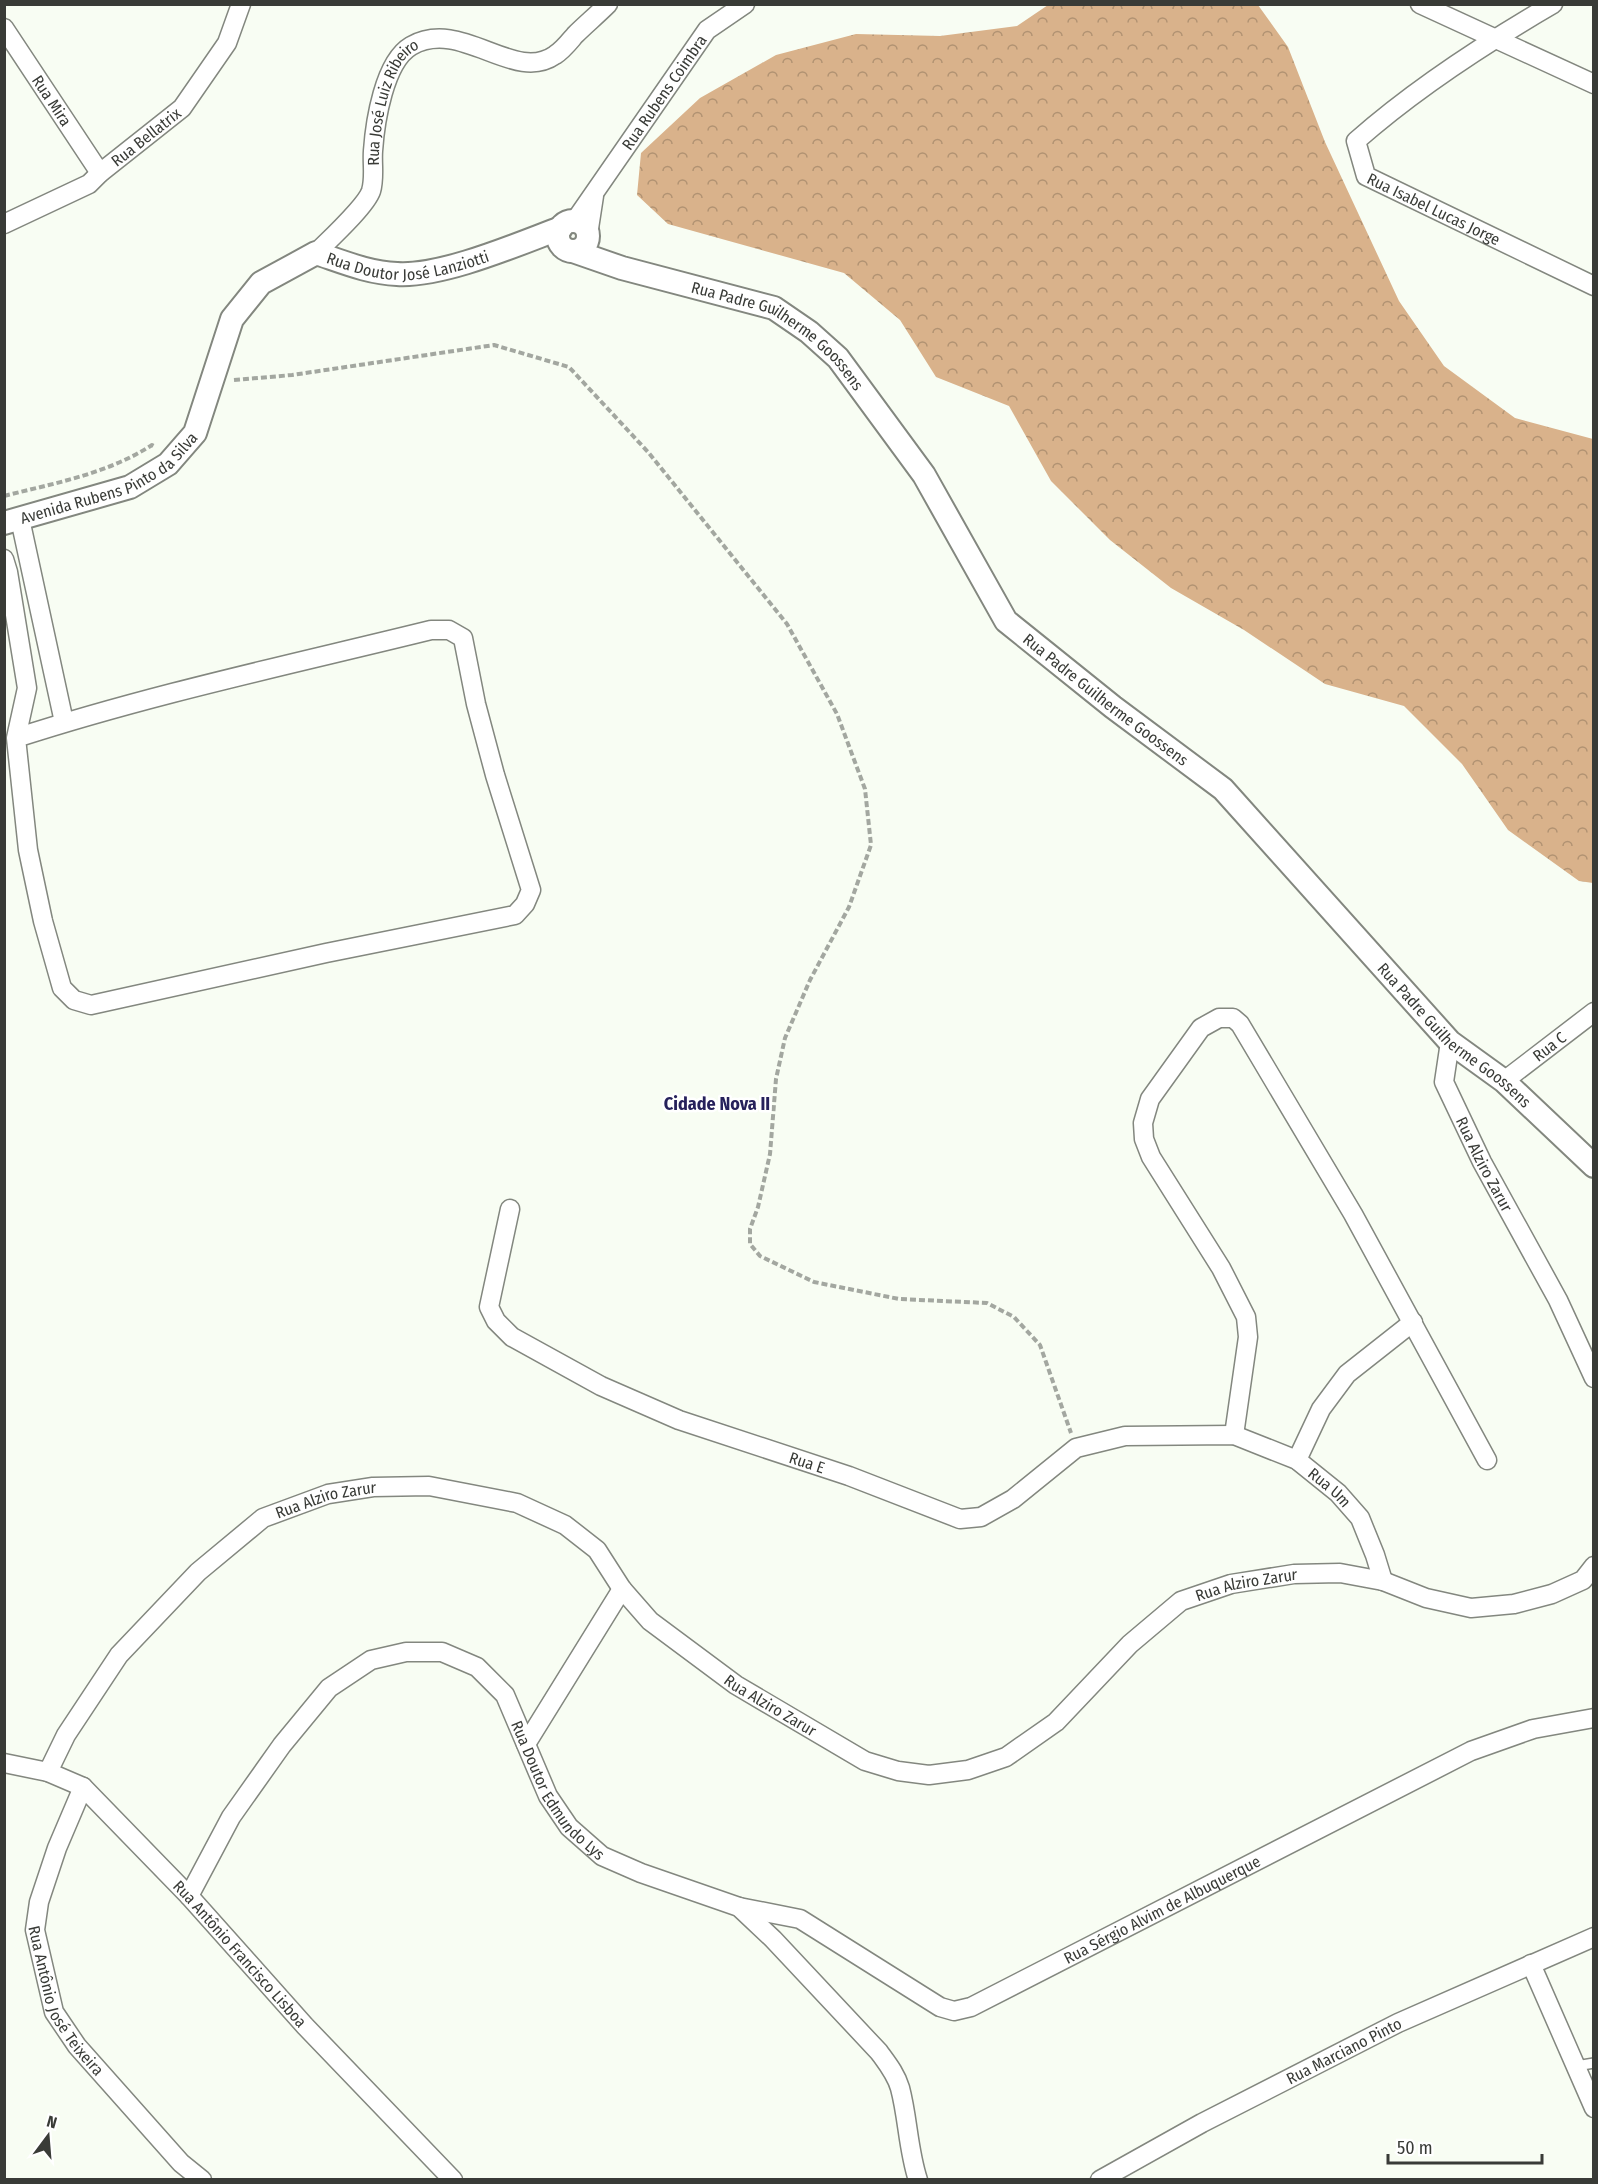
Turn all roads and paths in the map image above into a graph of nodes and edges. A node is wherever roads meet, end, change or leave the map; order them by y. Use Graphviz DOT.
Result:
graph roads {
  1 [pos="241,4"];
  2 [pos="608,4"];
  3 [pos="745,4"];
  4 [pos="1420,4"];
  5 [pos="1553,4"];
  6 [pos="4,28"];
  7 [pos="1494,39"];
  8 [pos="1593,84"];
  9 [pos="100,173"];
  10 [pos="4,224"];
  11 [pos="575,237"];
  12 [pos="316,253"];
  13 [pos="1593,286"];
  14 [pos="212,382"];
  15 [pos="176,454"];
  16 [pos="4,496"];
  17 [pos="12,521"];
  18 [pos="4,559"];
  19 [pos="64,722"];
  20 [pos="16,738"];
  21 [pos="1593,1012"];
  22 [pos="1450,1042"];
  23 [pos="1504,1081"];
  24 [pos="1593,1166"];
  25 [pos="510,1209"];
  26 [pos="1413,1322"];
  27 [pos="1593,1378"];
  28 [pos="1234,1435"];
  29 [pos="1076,1448"];
  30 [pos="1297,1460"];
  31 [pos="1487,1461"];
  32 [pos="1593,1566"];
  33 [pos="1383,1581"];
  34 [pos="622,1588"];
  35 [pos="1593,1718"];
  36 [pos="526,1744"];
  37 [pos="4,1763"];
  38 [pos="48,1772"];
  39 [pos="82,1787"];
  40 [pos="189,1896"];
  41 [pos="740,1907"];
  42 [pos="1593,1937"];
  43 [pos="1530,1964"];
  44 [pos="1585,2065"];
  45 [pos="1593,2108"];
  46 [pos="201,2180"];
  47 [pos="453,2180"];
  48 [pos="918,2180"];
  49 [pos="1100,2180"];
  1 -- 9 [label="street, Rua Bellatrix"];
  2 -- 12 [label="street, Rua José Luiz Ribeiro"];
  3 -- 11 [label="street, Rua Rubens Coimbra"];
  4 -- 7 [label="street"];
  5 -- 7 [label="street"];
  6 -- 9 [label="street, Rua Mira"];
  7 -- 8 [label="street"];
  7 -- 13 [label="street, Rua Isabel Lucas Jorge"];
  9 -- 10 [label="street, Rua Bellatrix"];
  11 -- 12 [label="street, Rua Doutor José Lanziotti"];
  11 -- 22 [label="street, Rua Padre Guilherme Goossens"];
  12 -- 14 [label="street, Avenida Rubens Pinto da Silva"];
  14 -- 15 [label="street, Avenida Rubens Pinto da Silva"];
  14 -- 29 [label="path"];
  15 -- 16 [label="path"];
  15 -- 17 [label="street, Avenida Rubens Pinto da Silva"];
  17 -- 19 [label="street"];
  18 -- 20 [label="street"];
  19 -- 20 [label="street"];
  19 -- 20 [label="street"];
  21 -- 23 [label="street, Rua C"];
  22 -- 23 [label="street, Rua Padre Guilherme Goossens"];
  22 -- 27 [label="street, Rua Alziro Zarur"];
  23 -- 24 [label="street, Rua Padre Guilherme Goossens"];
  25 -- 29 [label="street, Rua E"];
  26 -- 28 [label="street"];
  26 -- 30 [label="street"];
  26 -- 31 [label="street"];
  28 -- 29 [label="street, Rua E"];
  28 -- 30 [label="street, Rua Um"];
  30 -- 33 [label="street, Rua Um"];
  32 -- 33 [label="street, Rua Alziro Zarur"];
  33 -- 34 [label="street, Rua Alziro Zarur"];
  34 -- 36 [label="street"];
  34 -- 38 [label="street, Rua Alziro Zarur"];
  35 -- 41 [label="street, Rua Sérgio Alvim de Albuquerque"];
  36 -- 40 [label="street, Rua Doutor Edmundo Lys"];
  36 -- 41 [label="street, Rua Doutor Edmundo Lys"];
  37 -- 38 [label="street, Rua Antônio Francisco Lisboa"];
  38 -- 39 [label="street, Rua Antônio Francisco Lisboa"];
  39 -- 40 [label="street, Rua Antônio Francisco Lisboa"];
  39 -- 46 [label="street, Rua Antônio José Teixeira"];
  40 -- 47 [label="street, Rua Antônio Francisco Lisboa"];
  41 -- 48 [label="street, Rua Doutor Edmundo Lys"];
  42 -- 43 [label="street, Rua Marciano Pinto"];
  43 -- 44 [label="street"];
  43 -- 49 [label="street, Rua Marciano Pinto"];
  44 -- 45 [label="street"];
}
